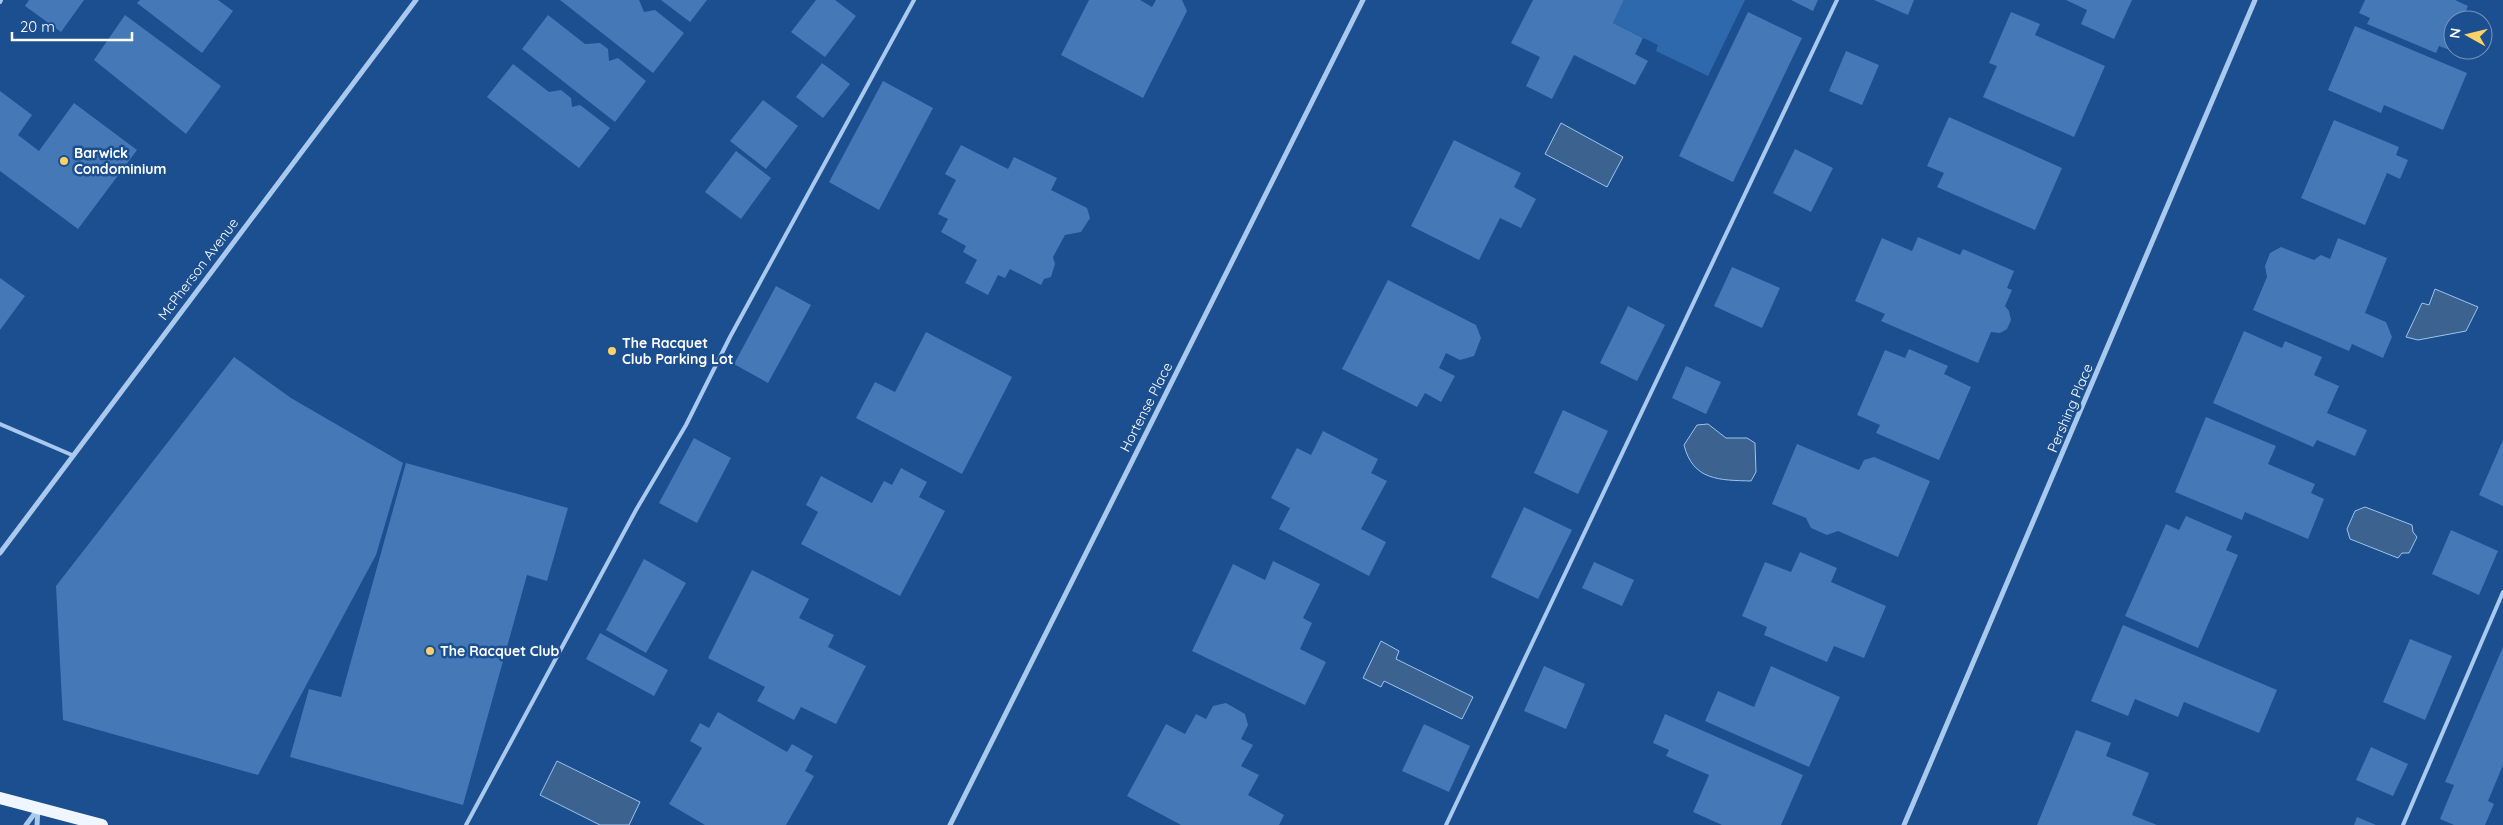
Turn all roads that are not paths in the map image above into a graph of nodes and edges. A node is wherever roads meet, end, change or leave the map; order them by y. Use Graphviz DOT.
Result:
graph roads {
  1 [pos="416,0"];
  2 [pos="914,0"];
  3 [pos="1363,0"];
  4 [pos="1837,0"];
  5 [pos="2256,0"];
  6 [pos="0,424"];
  7 [pos="72,455"];
  8 [pos="0,553"];
  9 [pos="2503,592"];
  10 [pos="0,798"];
  11 [pos="38,808"];
  12 [pos="26,825"];
  13 [pos="38,825"];
  14 [pos="102,825"];
  15 [pos="466,825"];
  16 [pos="950,825"];
  17 [pos="1446,825"];
  18 [pos="1904,825"];
  19 [pos="2402,825"];
  1 -- 7 [label="street, McPherson Avenue"];
  2 -- 15 [label="lane"];
  3 -- 16 [label="street, Hortense Place"];
  4 -- 17 [label="lane"];
  5 -- 18 [label="street, Pershing Place"];
  6 -- 7 [label="lane"];
  7 -- 8 [label="street, McPherson Avenue"];
  9 -- 19 [label="lane"];
  10 -- 11 [label="main road"];
  11 -- 12 [label="street"];
  11 -- 13 [label="street"];
  11 -- 14 [label="main road"];
}
